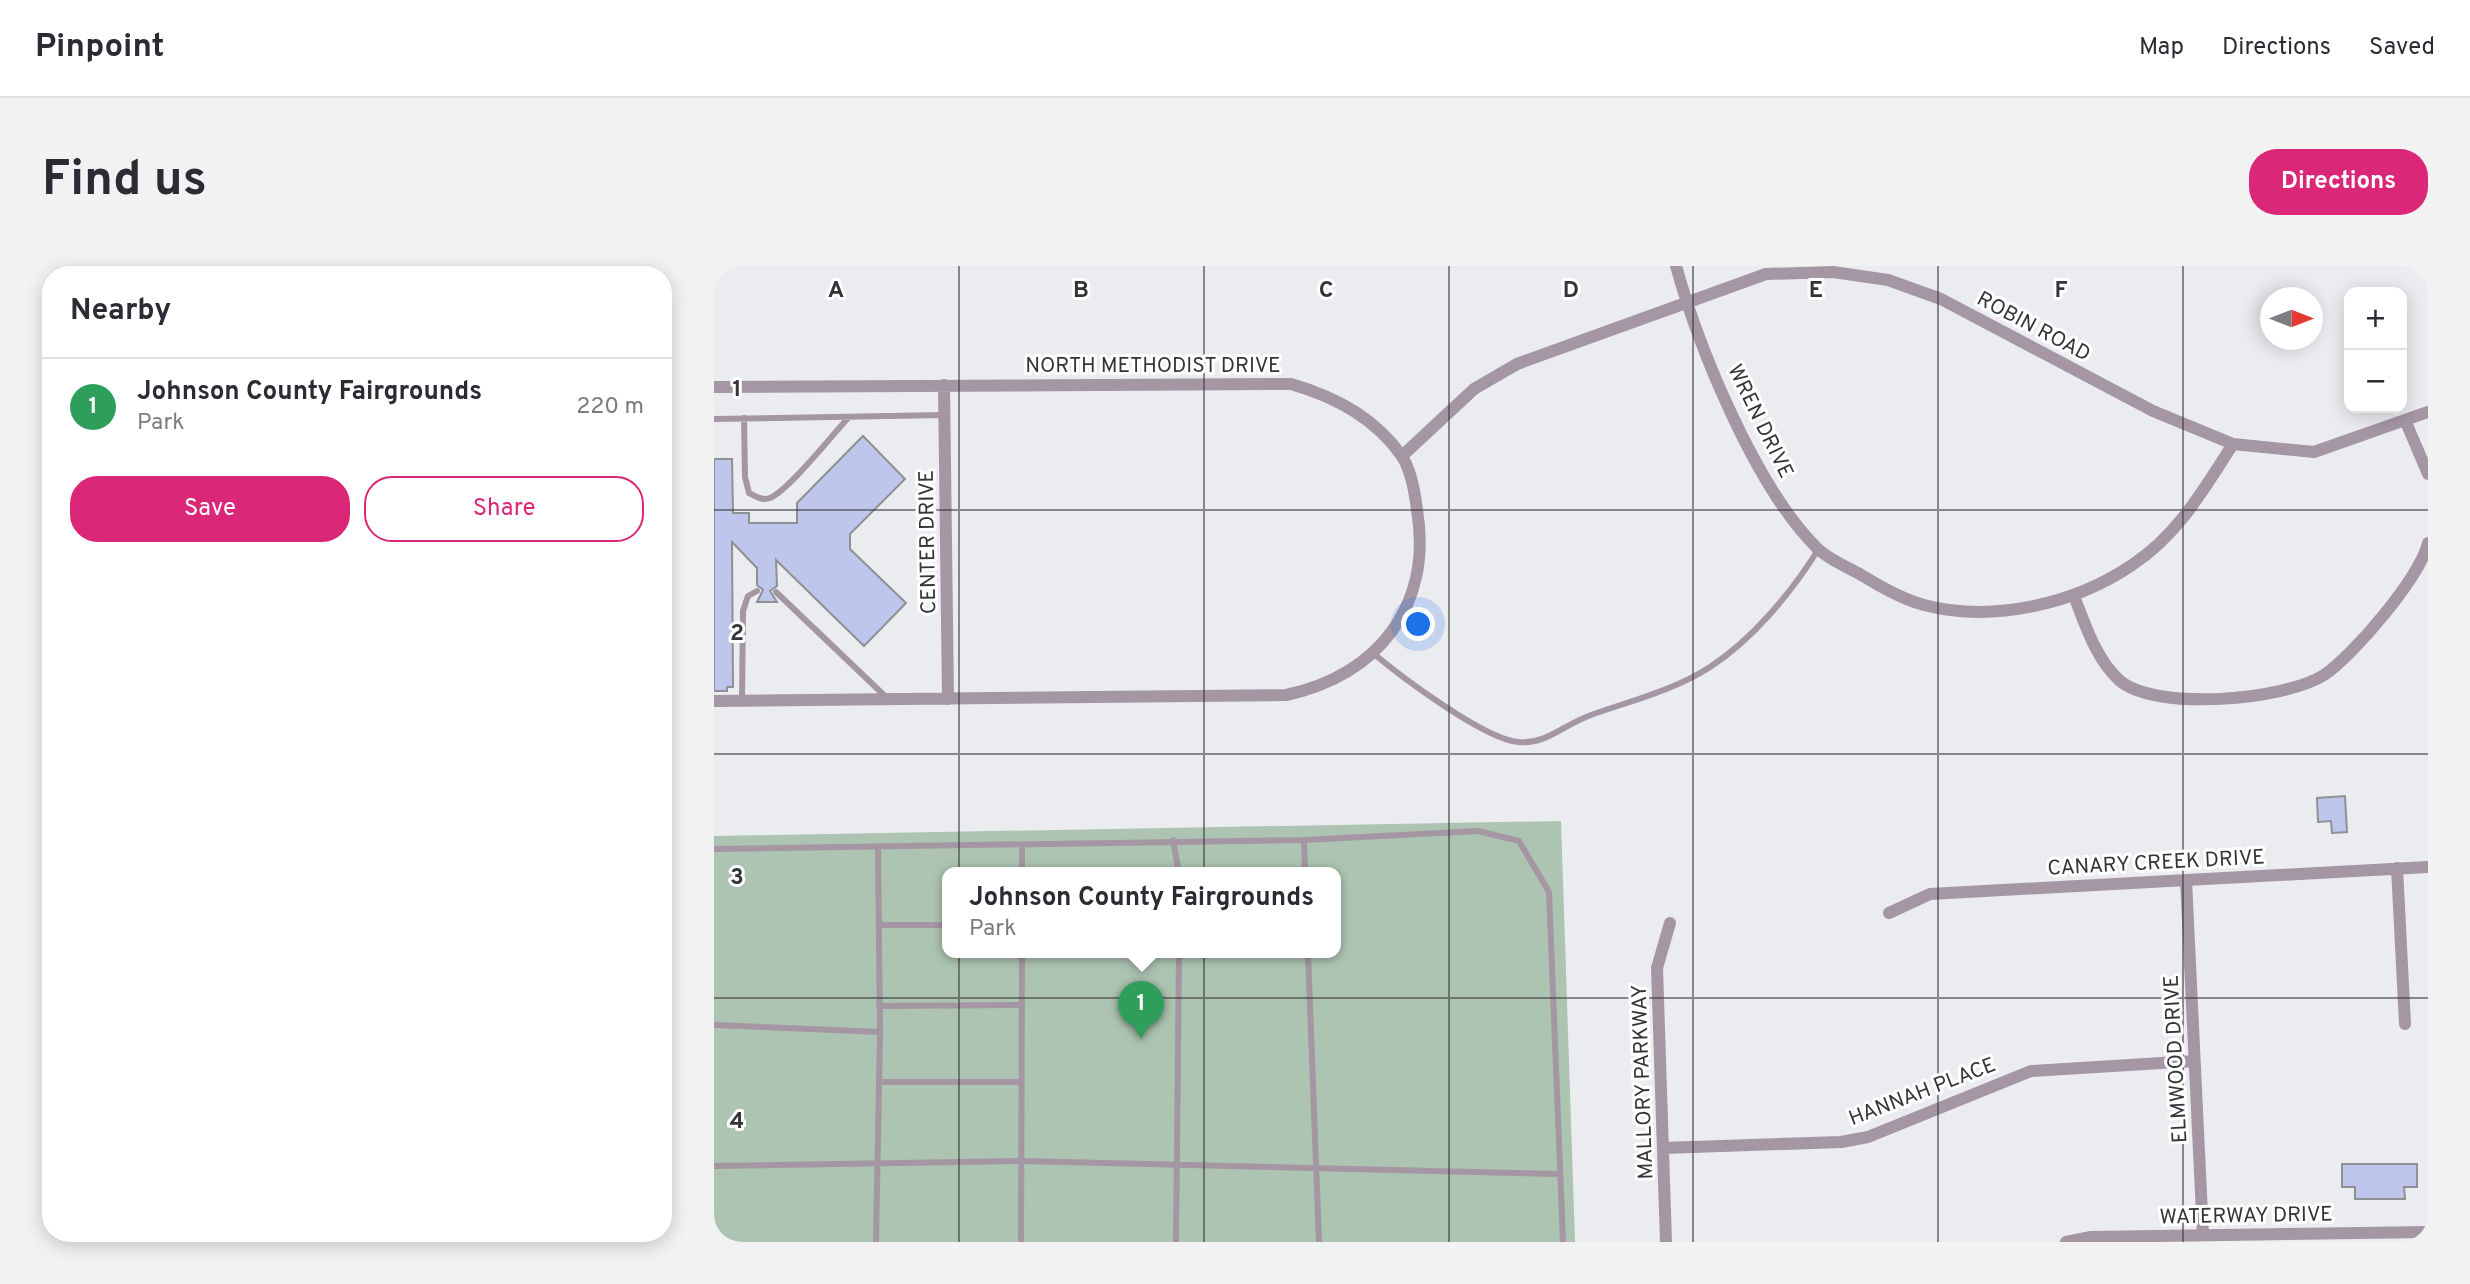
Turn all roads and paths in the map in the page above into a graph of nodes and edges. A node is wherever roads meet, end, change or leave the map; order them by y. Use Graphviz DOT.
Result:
graph roads {
  1 [pos="1676,266"];
  2 [pos="1686,301"];
  3 [pos="944,386"];
  4 [pos="714,387"];
  5 [pos="2428,412"];
  6 [pos="945,415"];
  7 [pos="849,416"];
  8 [pos="744,418"];
  9 [pos="714,419"];
  10 [pos="2406,420"];
  11 [pos="2233,444"];
  12 [pos="1402,456"];
  13 [pos="2428,474"];
  14 [pos="2428,543"];
  15 [pos="1818,550"];
  16 [pos="757,591"];
  17 [pos="776,592"];
  18 [pos="2074,596"];
  19 [pos="1373,653"];
  20 [pos="743,699"];
  21 [pos="887,699"];
  22 [pos="948,699"];
  23 [pos="714,701"];
  24 [pos="1173,840"];
  25 [pos="1304,840"];
  26 [pos="1022,846"];
  27 [pos="878,848"];
  28 [pos="714,849"];
  29 [pos="1022,867"];
  30 [pos="1178,867"];
  31 [pos="1305,867"];
  32 [pos="2428,867"];
  33 [pos="2397,868"];
  34 [pos="2186,880"];
  35 [pos="1889,913"];
  36 [pos="1670,923"];
  37 [pos="879,925"];
  38 [pos="942,925"];
  39 [pos="1022,958"];
  40 [pos="1179,958"];
  41 [pos="1308,958"];
  42 [pos="1022,1005"];
  43 [pos="879,1006"];
  44 [pos="2405,1024"];
  45 [pos="714,1025"];
  46 [pos="880,1032"];
  47 [pos="2194,1061"];
  48 [pos="879,1082"];
  49 [pos="1022,1082"];
  50 [pos="1663,1148"];
  51 [pos="1022,1161"];
  52 [pos="877,1165"];
  53 [pos="1177,1165"];
  54 [pos="1316,1166"];
  55 [pos="714,1167"];
  56 [pos="1560,1174"];
  57 [pos="2428,1232"];
  58 [pos="2203,1235"];
  59 [pos="876,1242"];
  60 [pos="1021,1242"];
  61 [pos="1176,1242"];
  62 [pos="1319,1242"];
  63 [pos="1563,1242"];
  64 [pos="1666,1242"];
  65 [pos="2066,1242"];
  1 -- 2 [label="street, WREN DRIVE"];
  2 -- 11 [label="street, ROBIN ROAD"];
  2 -- 12 [label="street, ROBIN ROAD"];
  2 -- 15 [label="street, WREN DRIVE"];
  3 -- 4 [label="street, NORTH METHODIST DRIVE"];
  3 -- 6 [label="street, CENTER DRIVE"];
  3 -- 12 [label="street, NORTH METHODIST DRIVE"];
  5 -- 10 [label="street, ROBIN ROAD"];
  6 -- 7 [label="lane"];
  6 -- 22 [label="street, CENTER DRIVE"];
  7 -- 8 [label="lane"];
  7 -- 8 [label="lane"];
  8 -- 9 [label="lane"];
  10 -- 11 [label="street, ROBIN ROAD"];
  10 -- 13 [label="street"];
  11 -- 18 [label="street, WREN DRIVE"];
  12 -- 19 [label="street, NORTH METHODIST DRIVE"];
  14 -- 18 [label="street"];
  15 -- 18 [label="street, WREN DRIVE"];
  15 -- 19 [label="lane"];
  16 -- 20 [label="lane"];
  17 -- 21 [label="lane"];
  19 -- 22 [label="street, NORTH METHODIST DRIVE"];
  20 -- 21 [label="street, NORTH METHODIST DRIVE"];
  20 -- 23 [label="street, NORTH METHODIST DRIVE"];
  21 -- 22 [label="street, NORTH METHODIST DRIVE"];
  24 -- 25 [label="lane"];
  24 -- 26 [label="lane"];
  24 -- 30 [label="lane"];
  25 -- 31 [label="lane"];
  25 -- 56 [label="lane"];
  26 -- 27 [label="lane"];
  26 -- 29 [label="lane"];
  27 -- 28 [label="lane"];
  27 -- 37 [label="lane"];
  32 -- 33 [label="street, CANARY CREEK DRIVE"];
  33 -- 34 [label="street, CANARY CREEK DRIVE"];
  33 -- 44 [label="street"];
  34 -- 35 [label="street, CANARY CREEK DRIVE"];
  34 -- 47 [label="street, ELMWOOD DRIVE"];
  36 -- 50 [label="street, MALLORY PARKWAY"];
  37 -- 38 [label="lane"];
  37 -- 43 [label="lane"];
  39 -- 42 [label="lane"];
  40 -- 53 [label="lane"];
  41 -- 54 [label="lane"];
  42 -- 43 [label="lane"];
  42 -- 49 [label="lane"];
  43 -- 46 [label="lane"];
  45 -- 46 [label="lane"];
  46 -- 48 [label="lane"];
  47 -- 50 [label="street, HANNAH PLACE"];
  47 -- 58 [label="street, ELMWOOD DRIVE"];
  48 -- 49 [label="lane"];
  48 -- 52 [label="lane"];
  49 -- 51 [label="lane"];
  50 -- 64 [label="street, MALLORY PARKWAY"];
  51 -- 52 [label="lane"];
  51 -- 53 [label="lane"];
  51 -- 60 [label="lane"];
  52 -- 55 [label="lane"];
  52 -- 59 [label="lane"];
  53 -- 54 [label="lane"];
  53 -- 61 [label="lane"];
  54 -- 56 [label="lane"];
  54 -- 62 [label="lane"];
  56 -- 63 [label="lane"];
  57 -- 58 [label="street, WATERWAY DRIVE"];
  58 -- 65 [label="street, WATERWAY DRIVE"];
}
